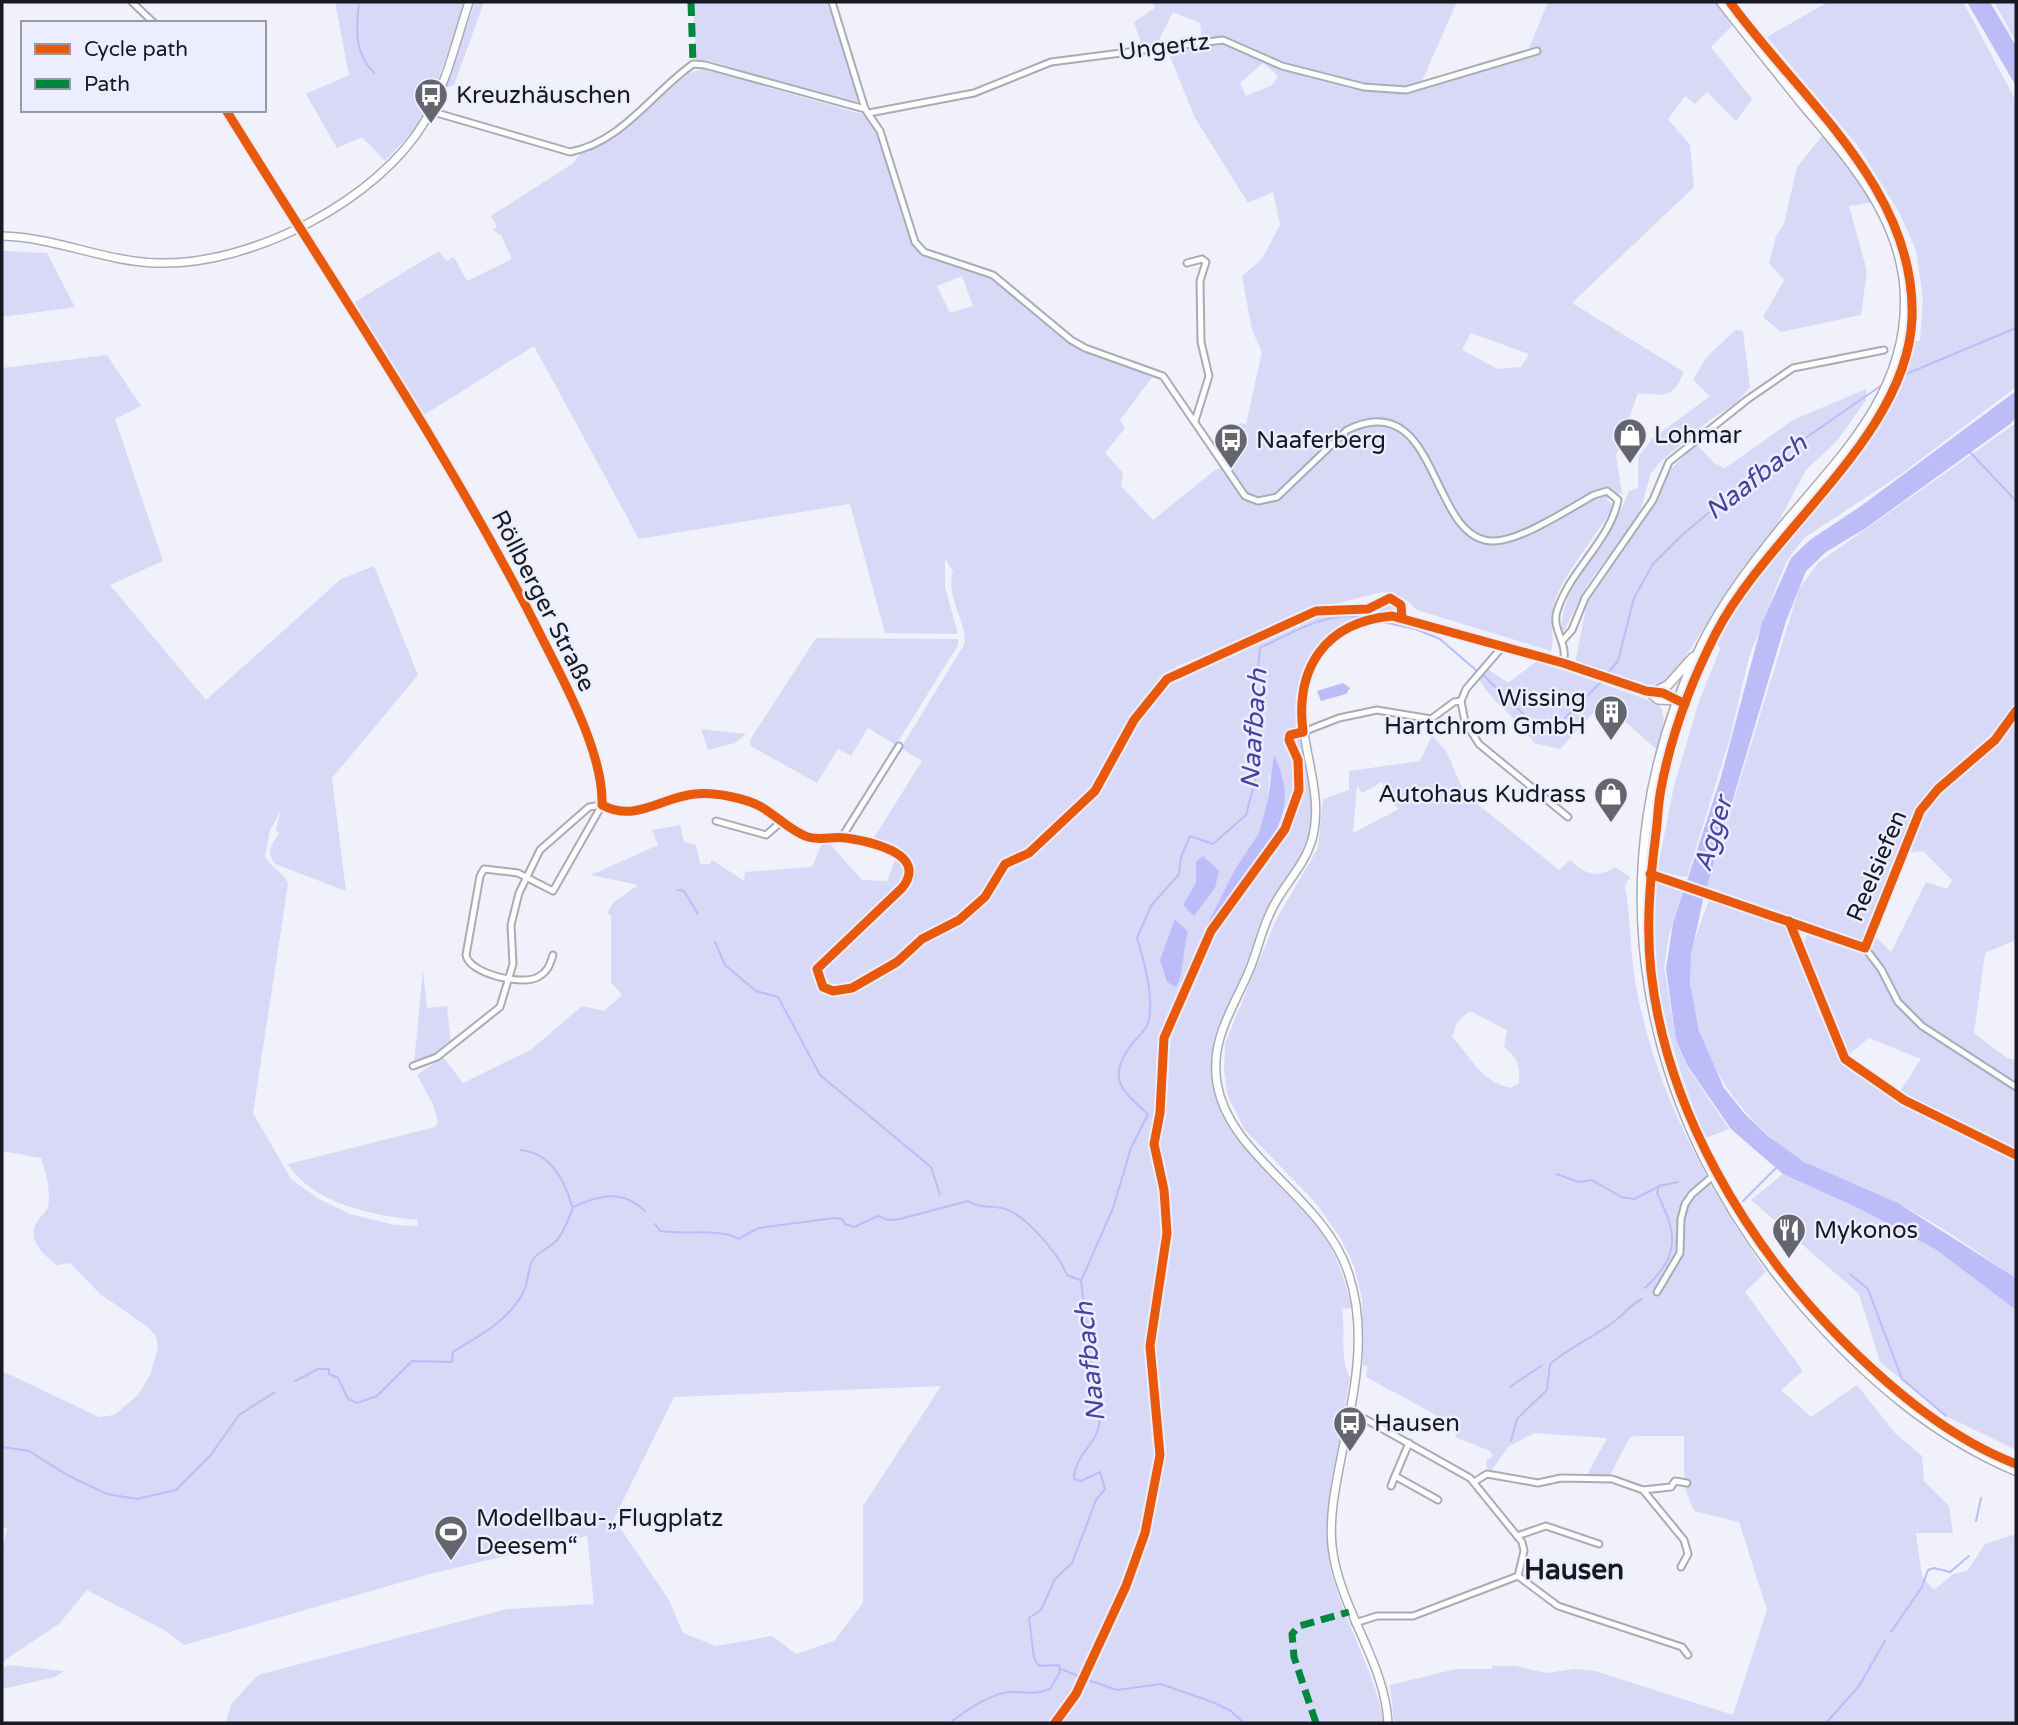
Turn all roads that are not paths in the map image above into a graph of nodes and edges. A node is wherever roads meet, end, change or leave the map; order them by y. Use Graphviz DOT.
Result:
graph roads {
  1 [pos="132,2"];
  2 [pos="469,2"];
  3 [pos="832,2"];
  4 [pos="1721,2"];
  5 [pos="152,21"];
  6 [pos="1537,51"];
  7 [pos="430,111"];
  8 [pos="867,111"];
  9 [pos="227,112"];
  10 [pos="298,227"];
  11 [pos="2,236"];
  12 [pos="1187,263"];
  13 [pos="1884,350"];
  14 [pos="1195,421"];
  15 [pos="1402,618"];
  16 [pos="1563,640"];
  17 [pos="1503,646"];
  18 [pos="1701,647"];
  19 [pos="1563,663"];
  20 [pos="1650,691"];
  21 [pos="1461,701"];
  22 [pos="1678,701"];
  23 [pos="2016,711"];
  24 [pos="1303,732"];
  25 [pos="899,746"];
  26 [pos="1504,764"];
  27 [pos="1507,774"];
  28 [pos="602,805"];
  29 [pos="1568,817"];
  30 [pos="716,821"];
  31 [pos="781,821"];
  32 [pos="842,837"];
  33 [pos="527,877"];
  34 [pos="1641,878"];
  35 [pos="1789,921"];
  36 [pos="1865,948"];
  37 [pos="553,955"];
  38 [pos="510,978"];
  39 [pos="1845,1059"];
  40 [pos="414,1066"];
  41 [pos="2016,1087"];
  42 [pos="1713,1175"];
  43 [pos="1657,1292"];
  44 [pos="1349,1417"];
  45 [pos="1409,1443"];
  46 [pos="2016,1471"];
  47 [pos="1395,1476"];
  48 [pos="1474,1482"];
  49 [pos="1687,1483"];
  50 [pos="1391,1486"];
  51 [pos="1643,1490"];
  52 [pos="1438,1500"];
  53 [pos="1517,1536"];
  54 [pos="1599,1544"];
  55 [pos="1681,1567"];
  56 [pos="1518,1576"];
  57 [pos="1355,1623"];
  58 [pos="1688,1655"];
  59 [pos="1388,1723"];
  1 -- 5 [label="street"];
  2 -- 7 [label="street"];
  3 -- 8 [label="street"];
  4 -- 18 [label="main road"];
  6 -- 8 [label="street, Ungertz"];
  7 -- 8 [label="street"];
  7 -- 10 [label="street"];
  8 -- 14 [label="street"];
  9 -- 10 [label="street, Röllberger Straße"];
  10 -- 11 [label="street"];
  10 -- 28 [label="street, Röllberger Straße"];
  12 -- 14 [label="street"];
  13 -- 16 [label="street"];
  14 -- 16 [label="street"];
  15 -- 17 [label="street"];
  15 -- 24 [label="street"];
  15 -- 32 [label="street"];
  16 -- 19 [label="street"];
  17 -- 19 [label="street"];
  17 -- 21 [label="street"];
  18 -- 20 [label="main road"];
  18 -- 22 [label="main road"];
  19 -- 20 [label="street"];
  20 -- 22 [label="street"];
  21 -- 24 [label="street"];
  21 -- 26 [label="street"];
  22 -- 34 [label="main road"];
  23 -- 36 [label="street, Reelsiefen"];
  24 -- 44 [label="street"];
  25 -- 32 [label="street"];
  26 -- 27 [label="street"];
  26 -- 29 [label="street"];
  28 -- 31 [label="street"];
  28 -- 33 [label="street"];
  28 -- 33 [label="street"];
  30 -- 31 [label="street"];
  31 -- 32 [label="street"];
  33 -- 38 [label="street"];
  33 -- 38 [label="street"];
  34 -- 35 [label="street"];
  34 -- 42 [label="main road"];
  35 -- 36 [label="street"];
  35 -- 39 [label="street"];
  36 -- 41 [label="street"];
  37 -- 38 [label="street"];
  38 -- 40 [label="street"];
  42 -- 43 [label="street"];
  42 -- 46 [label="main road"];
  44 -- 45 [label="street"];
  44 -- 57 [label="street"];
  45 -- 47 [label="street"];
  45 -- 48 [label="street"];
  47 -- 50 [label="street"];
  47 -- 52 [label="street"];
  48 -- 51 [label="street"];
  48 -- 53 [label="street"];
  49 -- 51 [label="street"];
  51 -- 55 [label="street"];
  53 -- 54 [label="street"];
  53 -- 56 [label="street"];
  56 -- 57 [label="street"];
  56 -- 58 [label="street"];
  57 -- 59 [label="street"];
}
